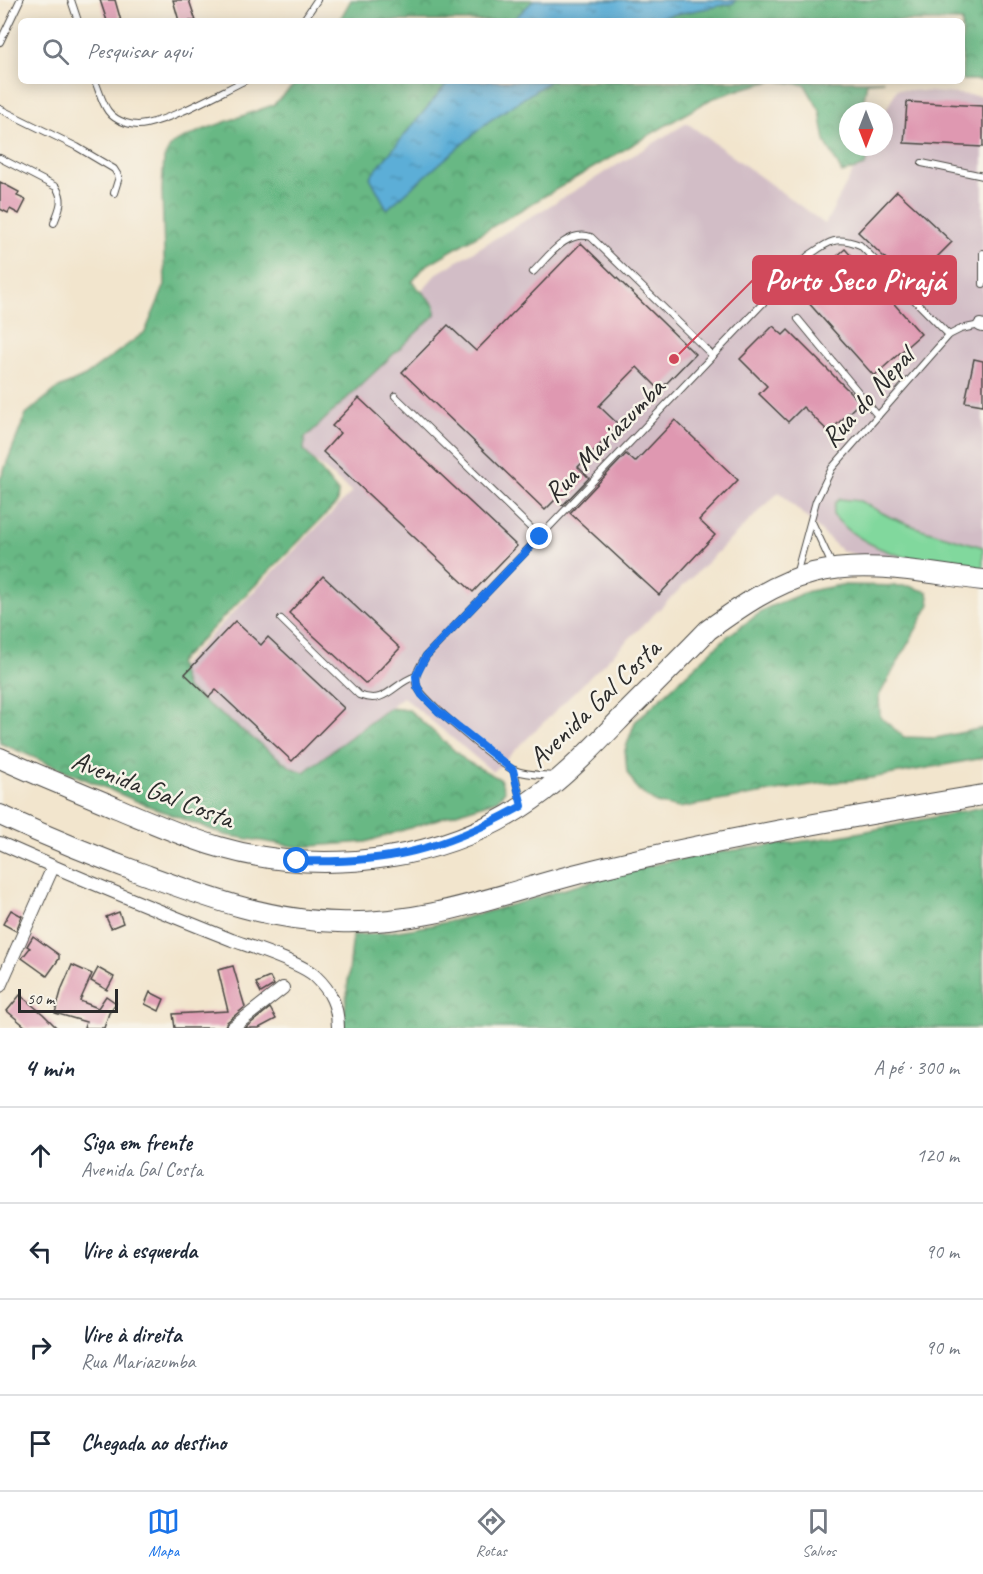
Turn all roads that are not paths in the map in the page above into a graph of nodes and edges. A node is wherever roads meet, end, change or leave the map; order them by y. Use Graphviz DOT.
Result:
graph roads {
  1 [pos="20,0"];
  2 [pos="71,0"];
  3 [pos="317,0"];
  4 [pos="77,18"];
  5 [pos="305,18"];
  6 [pos="0,42"];
  7 [pos="96,84"];
  8 [pos="238,84"];
  9 [pos="0,110"];
  10 [pos="0,158"];
  11 [pos="922,163"];
  12 [pos="983,176"];
  13 [pos="114,193"];
  14 [pos="54,224"];
  15 [pos="983,253"];
  16 [pos="533,272"];
  17 [pos="983,284"];
  18 [pos="798,319"];
  19 [pos="981,325"];
  20 [pos="949,335"];
  21 [pos="713,356"];
  22 [pos="395,396"];
  23 [pos="878,416"];
  24 [pos="812,521"];
  25 [pos="540,537"];
  26 [pos="834,569"];
  27 [pos="794,579"];
  28 [pos="983,580"];
  29 [pos="281,619"];
  30 [pos="416,676"];
  31 [pos="0,758"];
  32 [pos="513,770"];
  33 [pos="561,777"];
  34 [pos="983,795"];
  35 [pos="522,806"];
  36 [pos="0,815"];
  37 [pos="0,843"];
  38 [pos="53,867"];
  39 [pos="0,986"];
  40 [pos="283,988"];
  41 [pos="232,1028"];
  42 [pos="338,1028"];
  1 -- 6 [label="lane"];
  2 -- 4 [label="lane"];
  3 -- 5 [label="lane"];
  7 -- 8 [label="lane"];
  9 -- 13 [label="lane"];
  10 -- 14 [label="lane"];
  11 -- 12 [label="lane"];
  15 -- 17 [label="lane"];
  16 -- 21 [label="lane"];
  18 -- 23 [label="lane"];
  19 -- 20 [label="lane, Rua do Nepal"];
  20 -- 21 [label="lane, Rua Mariazumba"];
  20 -- 23 [label="lane, Rua do Nepal"];
  21 -- 25 [label="lane, Rua Mariazumba"];
  22 -- 25 [label="lane"];
  23 -- 24 [label="lane, Rua do Nepal"];
  24 -- 26 [label="lane"];
  24 -- 27 [label="lane, Rua do Nepal"];
  25 -- 30 [label="lane, Rua Mariazumba"];
  26 -- 27 [label="main road, Avenida Gal Costa"];
  26 -- 28 [label="main road, Avenida Gal Costa"];
  27 -- 33 [label="main road, Avenida Gal Costa"];
  29 -- 30 [label="lane"];
  30 -- 32 [label="lane"];
  31 -- 35 [label="main road, Avenida Gal Costa"];
  32 -- 33 [label="lane"];
  32 -- 35 [label="lane"];
  33 -- 35 [label="main road, Avenida Gal Costa"];
  34 -- 36 [label="main road"];
  37 -- 38 [label="street"];
  38 -- 39 [label="street"];
  38 -- 42 [label="street"];
  40 -- 41 [label="street"];
}
